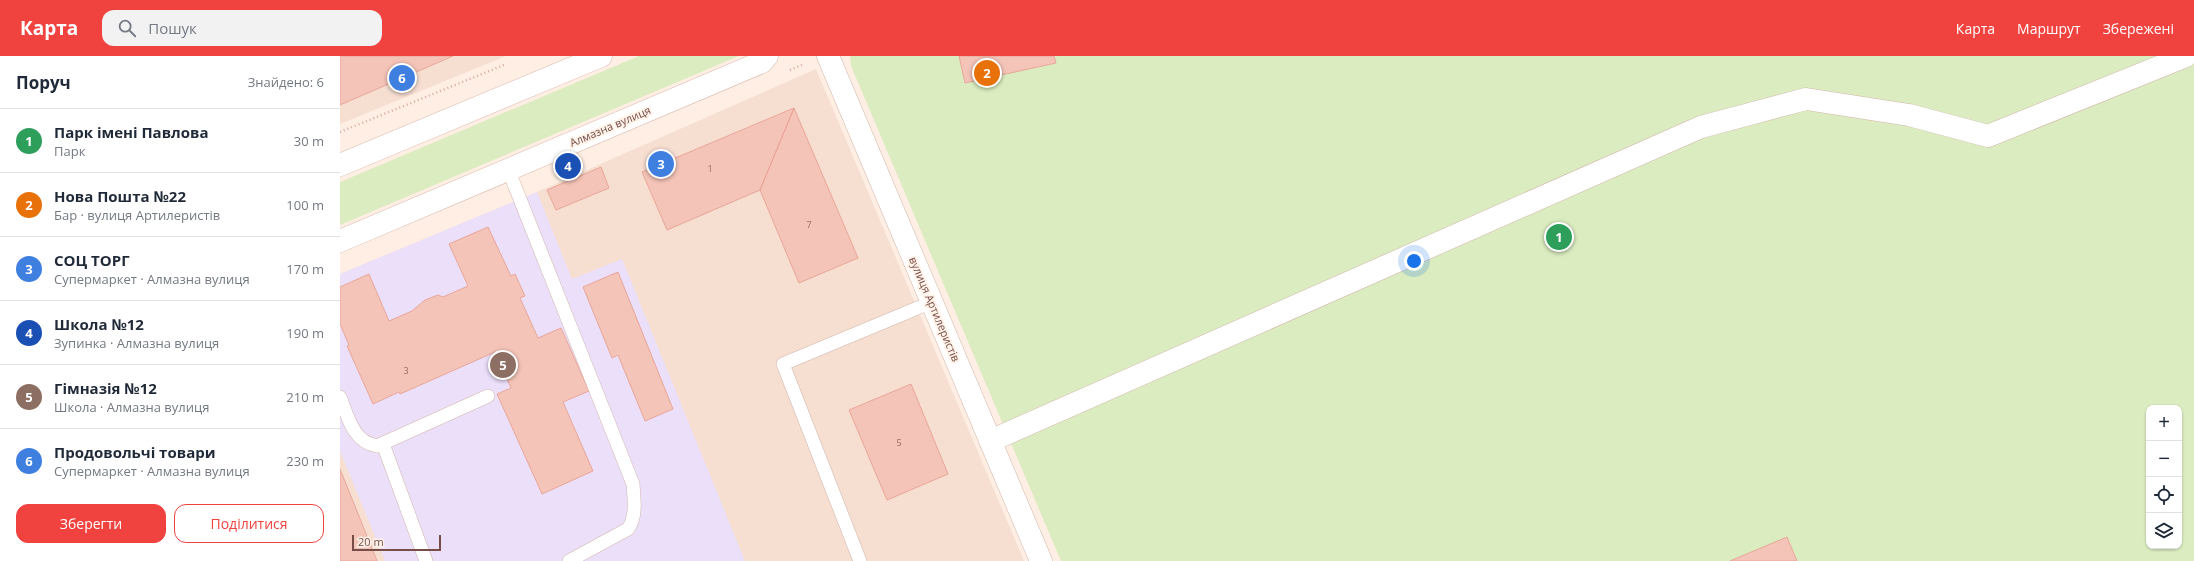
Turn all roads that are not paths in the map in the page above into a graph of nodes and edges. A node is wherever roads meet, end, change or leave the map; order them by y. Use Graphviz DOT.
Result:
graph roads {
  1 [pos="601,56"];
  2 [pos="767,56"];
  3 [pos="828,56"];
  4 [pos="2186,56"];
  5 [pos="340,165"];
  6 [pos="508,170"];
  7 [pos="340,241"];
  8 [pos="932,302"];
  9 [pos="488,396"];
  10 [pos="340,397"];
  11 [pos="990,441"];
  12 [pos="383,444"];
  13 [pos="426,561"];
  14 [pos="569,561"];
  15 [pos="860,561"];
  16 [pos="1041,561"];
  1 -- 5 [label="street"];
  2 -- 6 [label="street, Алмазна вулиця"];
  3 -- 8 [label="street, вулиця Артилеристів"];
  4 -- 11 [label="street"];
  6 -- 7 [label="street, Алмазна вулиця"];
  6 -- 14 [label="lane"];
  8 -- 11 [label="street, вулиця Артилеристів"];
  8 -- 15 [label="lane"];
  9 -- 12 [label="lane"];
  10 -- 12 [label="lane"];
  11 -- 16 [label="street, вулиця Артилеристів"];
  12 -- 13 [label="lane"];
}
